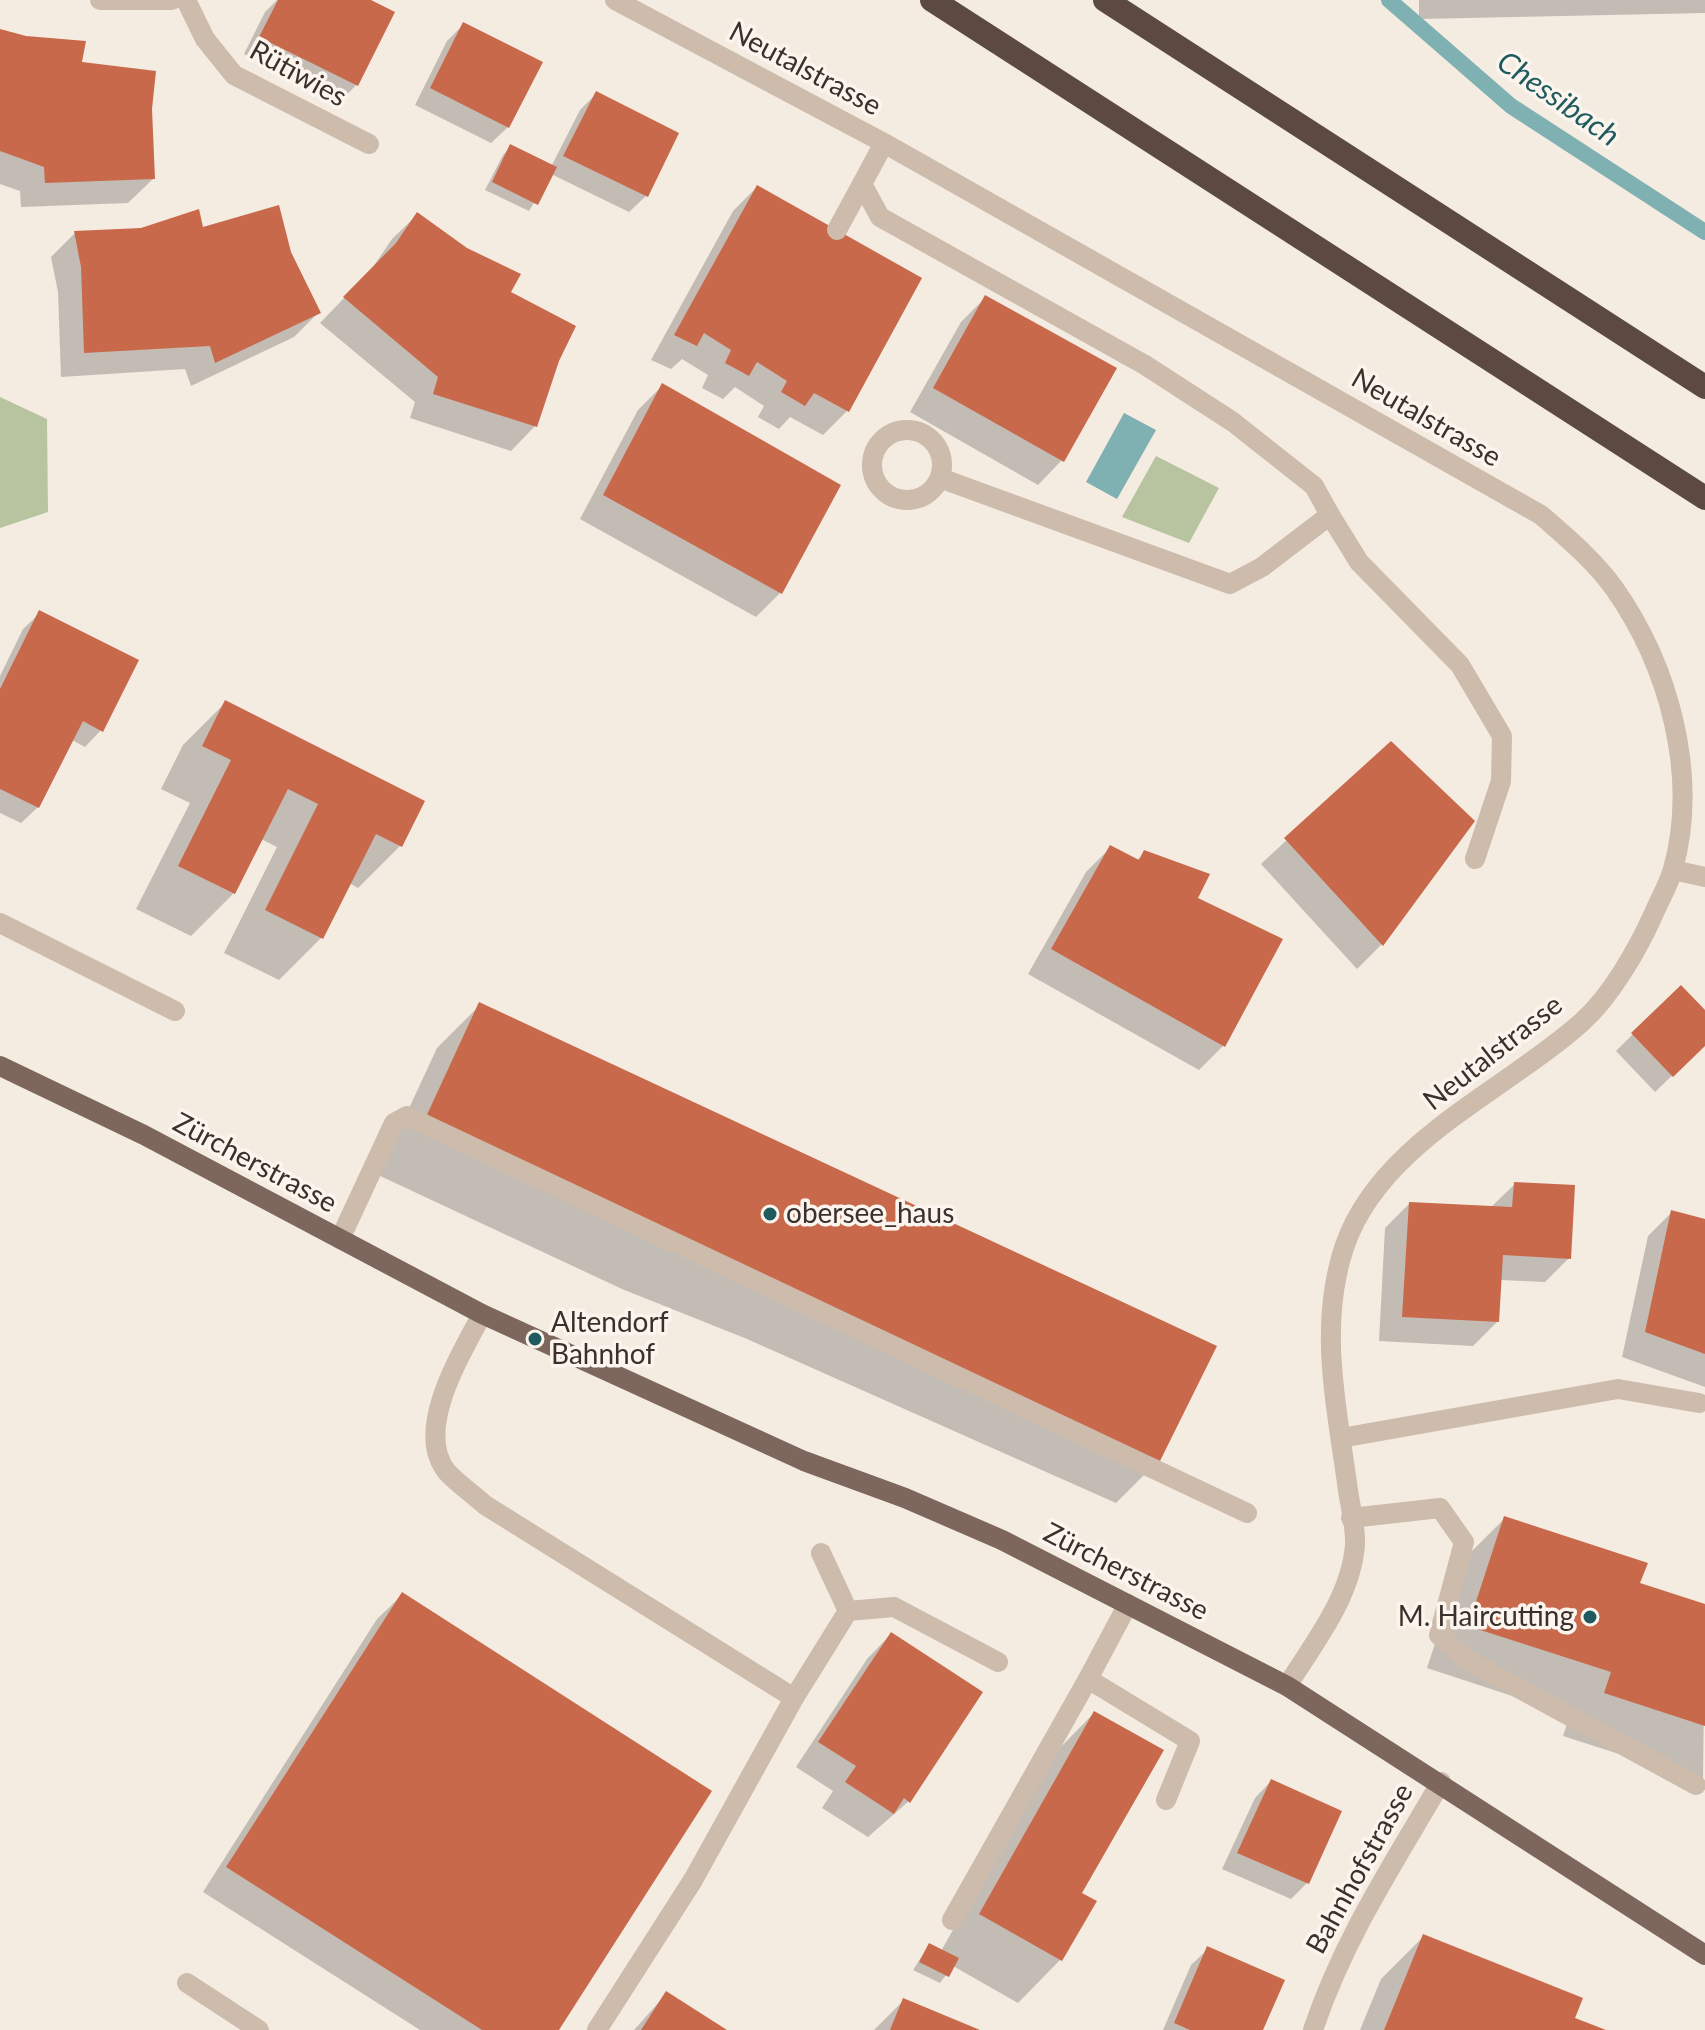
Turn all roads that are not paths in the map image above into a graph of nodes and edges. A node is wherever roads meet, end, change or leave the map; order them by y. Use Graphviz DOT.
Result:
graph roads {
  1 [pos="100,0"];
  2 [pos="172,0"];
  3 [pos="186,0"];
  4 [pos="615,0"];
  5 [pos="932,0"];
  6 [pos="1105,0"];
  7 [pos="884,143"];
  8 [pos="369,144"];
  9 [pos="862,184"];
  10 [pos="837,230"];
  11 [pos="1705,387"];
  12 [pos="940,478"];
  13 [pos="1705,498"];
  14 [pos="1330,515"];
  15 [pos="1475,859"];
  16 [pos="1673,870"];
  17 [pos="1705,877"];
  18 [pos="0,923"];
  19 [pos="175,1011"];
  20 [pos="0,1066"];
  21 [pos="340,1239"];
  22 [pos="482,1314"];
  23 [pos="1699,1403"];
  24 [pos="1341,1438"];
  25 [pos="1247,1513"];
  26 [pos="1351,1518"];
  27 [pos="821,1553"];
  28 [pos="1128,1604"];
  29 [pos="848,1611"];
  30 [pos="998,1662"];
  31 [pos="1088,1679"];
  32 [pos="1287,1686"];
  33 [pos="794,1698"];
  34 [pos="1441,1782"];
  35 [pos="1696,1785"];
  36 [pos="1166,1800"];
  37 [pos="952,1920"];
  38 [pos="1705,1955"];
  39 [pos="187,1983"];
  40 [pos="259,2030"];
  41 [pos="597,2030"];
  42 [pos="1313,2030"];
  1 -- 2 [label="street"];
  3 -- 8 [label="street, Rütiwies"];
  4 -- 7 [label="street, Neutalstrasse"];
  5 -- 13 [label="highway"];
  6 -- 11 [label="highway"];
  7 -- 9 [label="street, Neutalstrasse"];
  7 -- 16 [label="street, Neutalstrasse"];
  9 -- 10 [label="street, Neutalstrasse"];
  9 -- 14 [label="street"];
  12 -- 14 [label="street"];
  14 -- 15 [label="street"];
  16 -- 17 [label="street"];
  16 -- 24 [label="street, Neutalstrasse"];
  18 -- 19 [label="street"];
  20 -- 21 [label="main road, Zürcherstrasse"];
  21 -- 22 [label="main road, Zürcherstrasse"];
  21 -- 25 [label="street"];
  22 -- 28 [label="main road, Zürcherstrasse"];
  22 -- 33 [label="street"];
  23 -- 24 [label="street"];
  24 -- 26 [label="street, Neutalstrasse"];
  26 -- 32 [label="street, Neutalstrasse"];
  26 -- 35 [label="street"];
  27 -- 29 [label="street"];
  28 -- 31 [label="street"];
  28 -- 32 [label="main road, Zürcherstrasse"];
  29 -- 30 [label="street"];
  29 -- 33 [label="street"];
  31 -- 36 [label="street"];
  31 -- 37 [label="street"];
  32 -- 34 [label="main road, Zürcherstrasse"];
  33 -- 41 [label="street"];
  34 -- 38 [label="main road, Zürcherstrasse"];
  34 -- 42 [label="street, Bahnhofstrasse"];
  39 -- 40 [label="street"];
}
